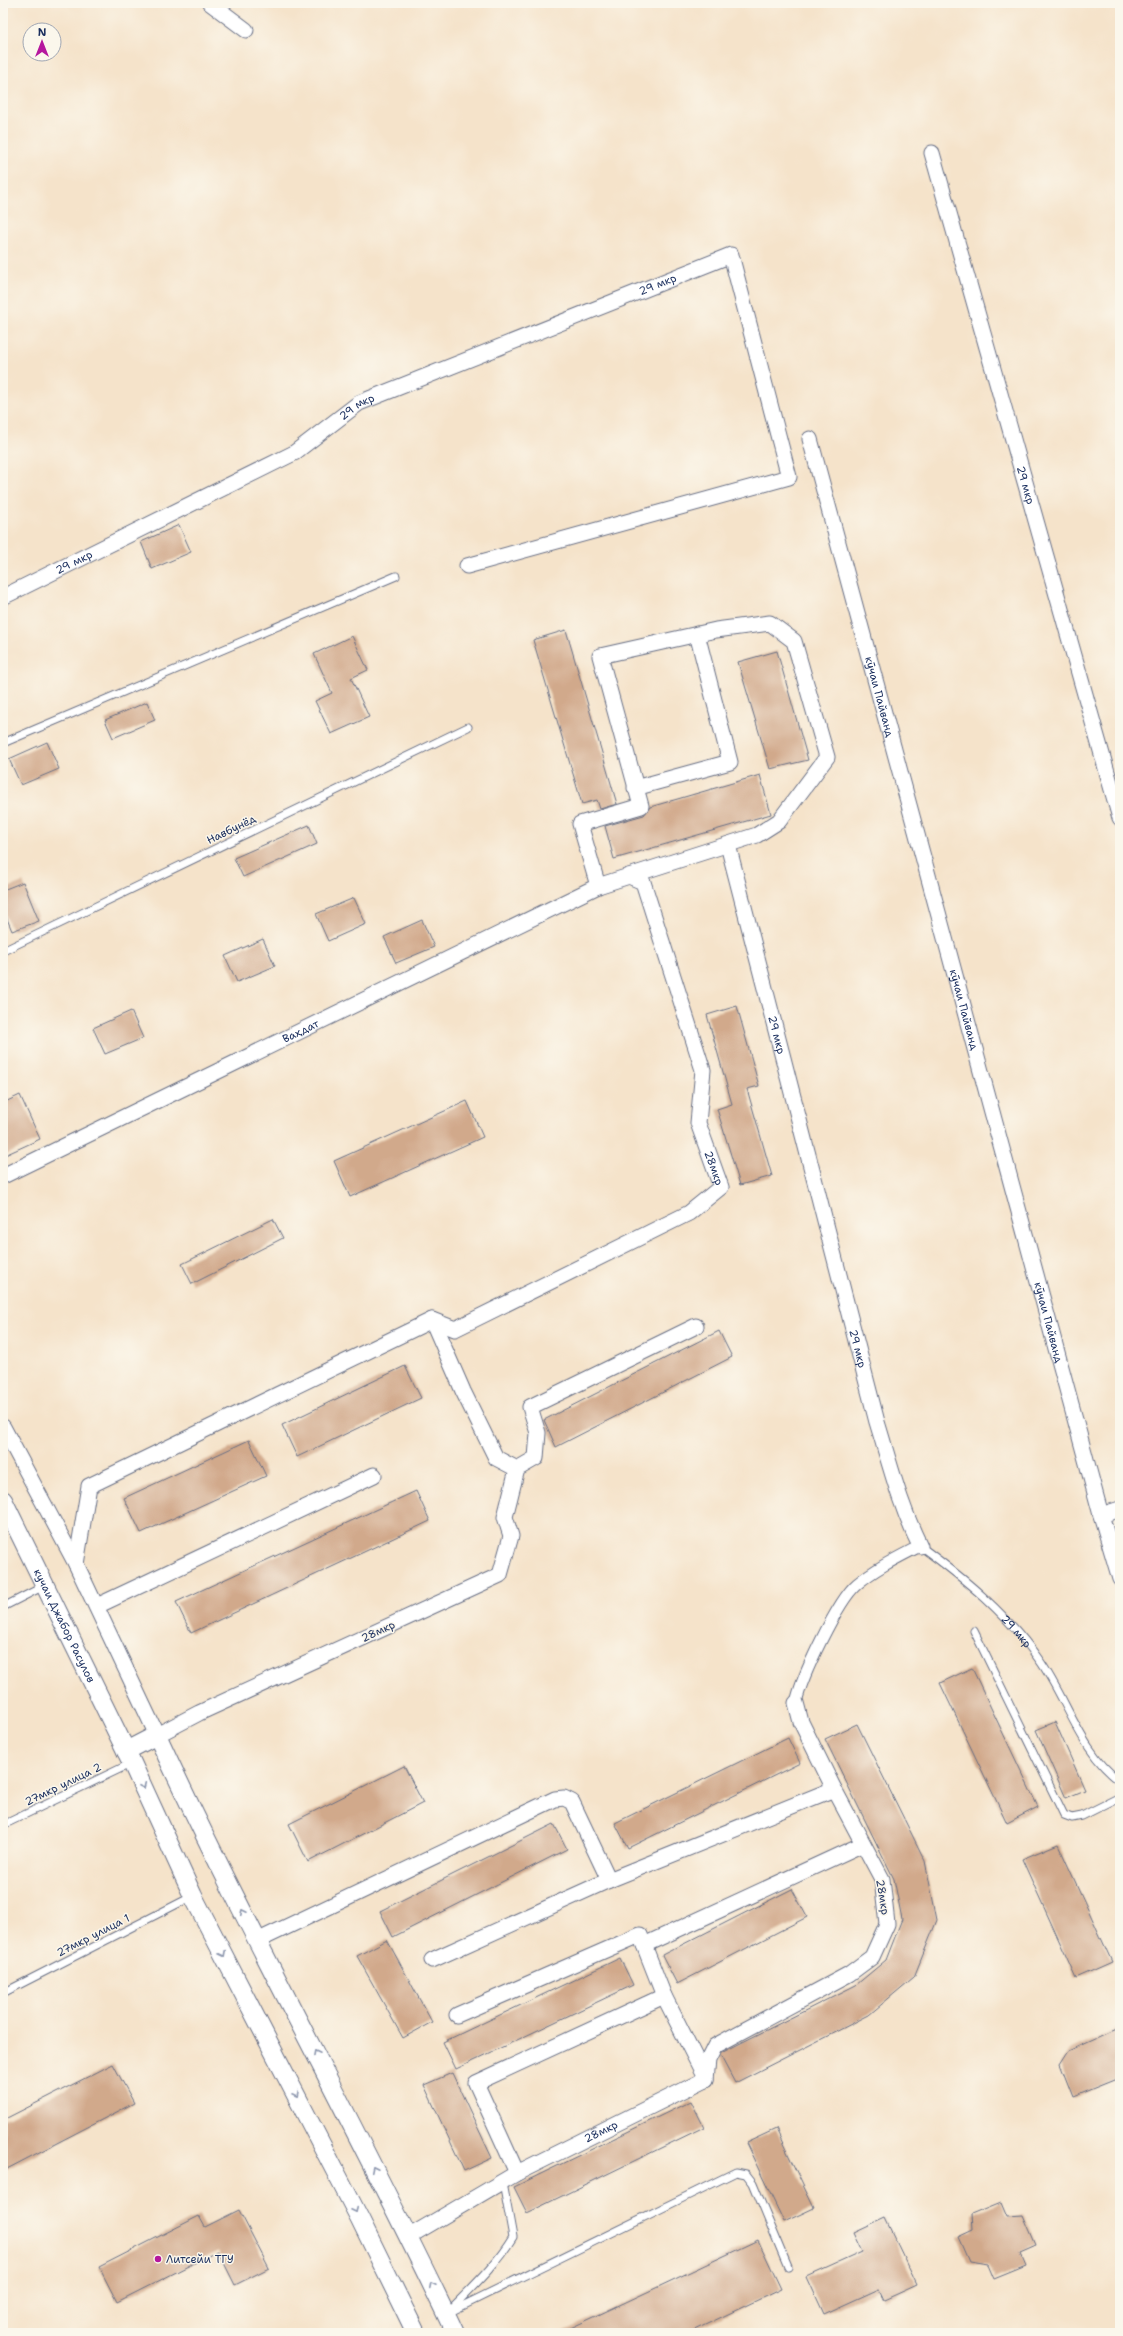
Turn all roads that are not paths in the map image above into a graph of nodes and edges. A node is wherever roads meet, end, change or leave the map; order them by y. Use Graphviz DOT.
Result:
graph roads {
  1 [pos="210,3"];
  2 [pos="246,30"];
  3 [pos="932,153"];
  4 [pos="810,439"];
  5 [pos="467,566"];
  6 [pos="396,576"];
  7 [pos="3,598"];
  8 [pos="697,634"];
  9 [pos="468,727"];
  10 [pos="3,743"];
  11 [pos="635,788"];
  12 [pos="1120,818"];
  13 [pos="728,845"];
  14 [pos="628,876"];
  15 [pos="598,886"];
  16 [pos="3,951"];
  17 [pos="3,1176"];
  18 [pos="432,1320"];
  19 [pos="696,1326"];
  20 [pos="3,1427"];
  21 [pos="518,1469"];
  22 [pos="374,1474"];
  23 [pos="3,1500"];
  24 [pos="1120,1510"];
  25 [pos="1101,1515"];
  26 [pos="920,1546"];
  27 [pos="76,1564"];
  28 [pos="1120,1579"];
  29 [pos="45,1586"];
  30 [pos="97,1606"];
  31 [pos="3,1607"];
  32 [pos="974,1631"];
  33 [pos="796,1703"];
  34 [pos="157,1735"];
  35 [pos="129,1757"];
  36 [pos="1120,1781"];
  37 [pos="834,1788"];
  38 [pos="1120,1797"];
  39 [pos="3,1826"];
  40 [pos="863,1844"];
  41 [pos="609,1880"];
  42 [pos="193,1896"];
  43 [pos="258,1941"];
  44 [pos="644,1945"];
  45 [pos="432,1960"];
  46 [pos="3,1993"];
  47 [pos="664,1996"];
  48 [pos="457,2015"];
  49 [pos="706,2079"];
  50 [pos="518,2173"];
  51 [pos="503,2183"];
  52 [pos="408,2237"];
  53 [pos="788,2267"];
  54 [pos="446,2314"];
  55 [pos="416,2333"];
  56 [pos="455,2333"];
  1 -- 2 [label="street"];
  3 -- 12 [label="street, 29 мкр"];
  4 -- 25 [label="street, кӯчаи Пайванд"];
  5 -- 7 [label="street, 29 мкр"];
  6 -- 10 [label="lane"];
  8 -- 11 [label="street"];
  8 -- 11 [label="street"];
  8 -- 13 [label="street"];
  9 -- 16 [label="lane, Навбунёд"];
  11 -- 15 [label="street"];
  13 -- 14 [label="street"];
  13 -- 26 [label="street, 29 мкр"];
  14 -- 15 [label="street"];
  14 -- 18 [label="street, 28мкр"];
  15 -- 17 [label="street, Ваҳдат"];
  18 -- 21 [label="street"];
  18 -- 27 [label="street"];
  19 -- 21 [label="street"];
  20 -- 27 [label="street"];
  21 -- 34 [label="street, 28мкр"];
  22 -- 30 [label="street"];
  23 -- 29 [label="street, кучаи Джабор Расулов"];
  24 -- 25 [label="street"];
  25 -- 28 [label="street, кӯчаи Пайванд"];
  26 -- 33 [label="street"];
  26 -- 36 [label="lane, 29 мкр"];
  27 -- 30 [label="street"];
  29 -- 31 [label="lane"];
  29 -- 35 [label="street, кучаи Джабор Расулов"];
  30 -- 34 [label="street"];
  32 -- 38 [label="lane"];
  33 -- 37 [label="street, 28мкр"];
  34 -- 35 [label="street"];
  43 -- 34 [label="street, one-way"];
  35 -- 39 [label="lane, 27мкр улица 2"];
  35 -- 42 [label="street, кучаи Джабор Расулов, one-way"];
  37 -- 40 [label="street, 28мкр"];
  37 -- 41 [label="street"];
  40 -- 44 [label="street"];
  40 -- 49 [label="street, 28мкр"];
  41 -- 43 [label="street"];
  41 -- 45 [label="street"];
  42 -- 46 [label="lane, 27мкр улица 1"];
  42 -- 55 [label="street, кучаи Джабор Расулов, one-way"];
  52 -- 43 [label="street, one-way"];
  44 -- 47 [label="street"];
  44 -- 48 [label="street"];
  47 -- 49 [label="street"];
  47 -- 50 [label="street"];
  49 -- 50 [label="street, 28мкр"];
  50 -- 51 [label="street, 28мкр"];
  51 -- 52 [label="street, 28мкр"];
  51 -- 54 [label="lane"];
  54 -- 52 [label="street, one-way"];
  53 -- 54 [label="lane"];
  54 -- 56 [label="street"];
}
